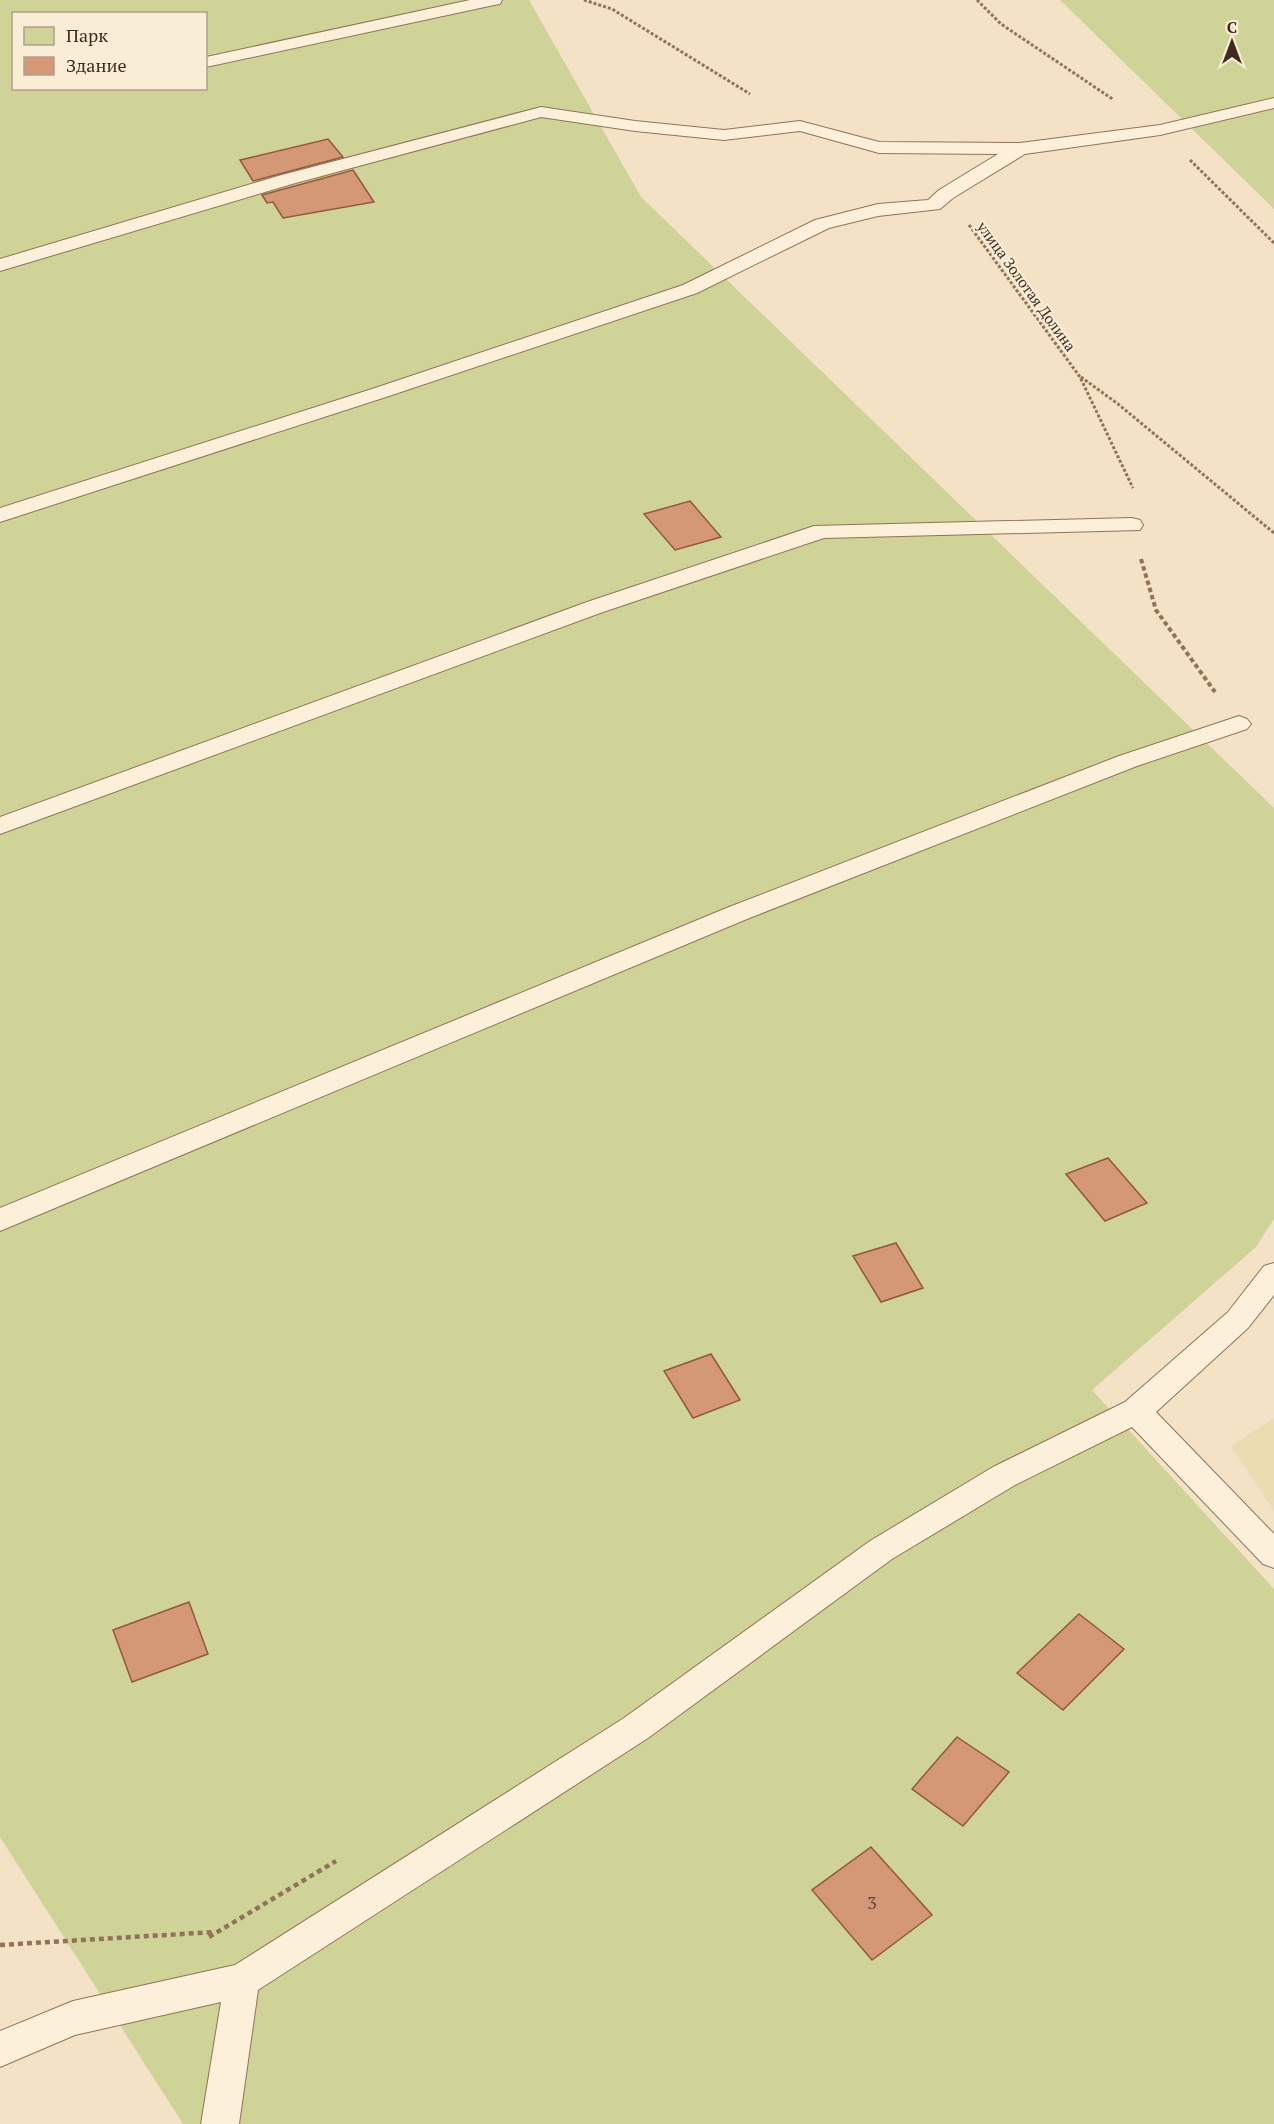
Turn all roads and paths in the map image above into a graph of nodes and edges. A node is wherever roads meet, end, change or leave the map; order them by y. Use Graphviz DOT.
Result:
graph roads {
  1 [pos="494,0"];
  2 [pos="584,0"];
  3 [pos="207,62"];
  4 [pos="1274,104"];
  5 [pos="800,126"];
  6 [pos="1020,149"];
  7 [pos="946,194"];
  8 [pos="0,265"];
  9 [pos="1080,377"];
  10 [pos="0,515"];
  11 [pos="1132,525"];
  12 [pos="1274,533"];
  13 [pos="1239,724"];
  14 [pos="0,826"];
  15 [pos="0,1220"];
  16 [pos="1274,1274"];
  17 [pos="1136,1411"];
  18 [pos="1274,1555"];
  19 [pos="218,1932"];
  20 [pos="0,1945"];
  21 [pos="242,1980"];
  22 [pos="0,2049"];
  23 [pos="220,2124"];
  1 -- 3 [label="lane"];
  2 -- 5 [label="path"];
  4 -- 6 [label="lane"];
  5 -- 6 [label="lane"];
  5 -- 8 [label="lane"];
  6 -- 7 [label="lane"];
  7 -- 9 [label="path, улица Золотая Долина"];
  7 -- 10 [label="lane"];
  9 -- 11 [label="path, улица Золотая Долина"];
  9 -- 12 [label="path"];
  11 -- 13 [label="path, улица Золотая Долина"];
  11 -- 14 [label="lane"];
  13 -- 15 [label="lane"];
  16 -- 17 [label="lane"];
  17 -- 18 [label="lane"];
  17 -- 21 [label="lane"];
  19 -- 20 [label="path"];
  21 -- 22 [label="lane"];
  21 -- 23 [label="lane"];
}
